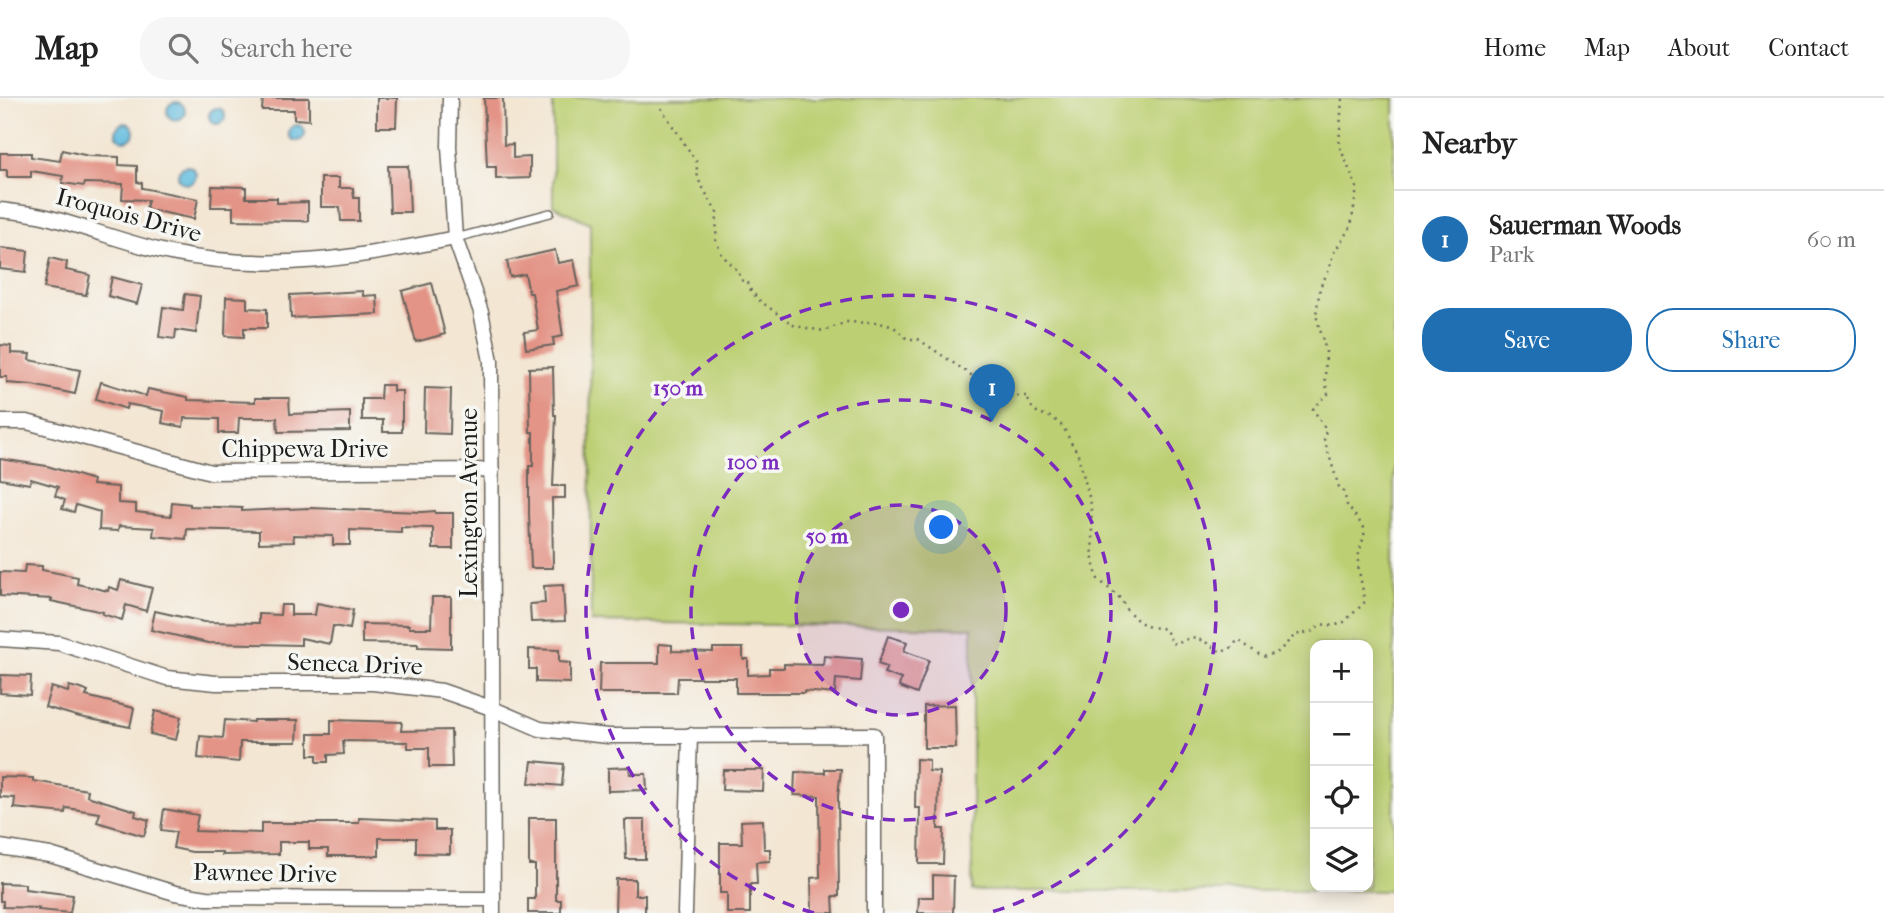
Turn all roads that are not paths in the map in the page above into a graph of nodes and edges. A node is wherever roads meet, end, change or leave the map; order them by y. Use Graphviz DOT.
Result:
graph roads {
  1 [pos="450,98"];
  2 [pos="0,210"];
  3 [pos="550,213"];
  4 [pos="455,238"];
  5 [pos="0,422"];
  6 [pos="492,470"];
  7 [pos="0,639"];
  8 [pos="491,708"];
  9 [pos="690,735"];
  10 [pos="0,847"];
  11 [pos="493,906"];
  12 [pos="685,913"];
  13 [pos="874,913"];
  1 -- 4 [label="street, Lexington Avenue"];
  2 -- 4 [label="street, Iroquois Drive"];
  3 -- 4 [label="lane"];
  4 -- 6 [label="street, Lexington Avenue"];
  5 -- 6 [label="street, Chippewa Drive"];
  6 -- 8 [label="street, Lexington Avenue"];
  7 -- 8 [label="street, Seneca Drive"];
  8 -- 9 [label="street, Seneca Drive"];
  8 -- 11 [label="street, Lexington Avenue"];
  9 -- 12 [label="street"];
  9 -- 13 [label="street, Seneca Drive"];
  10 -- 11 [label="street, Pawnee Drive"];
}
